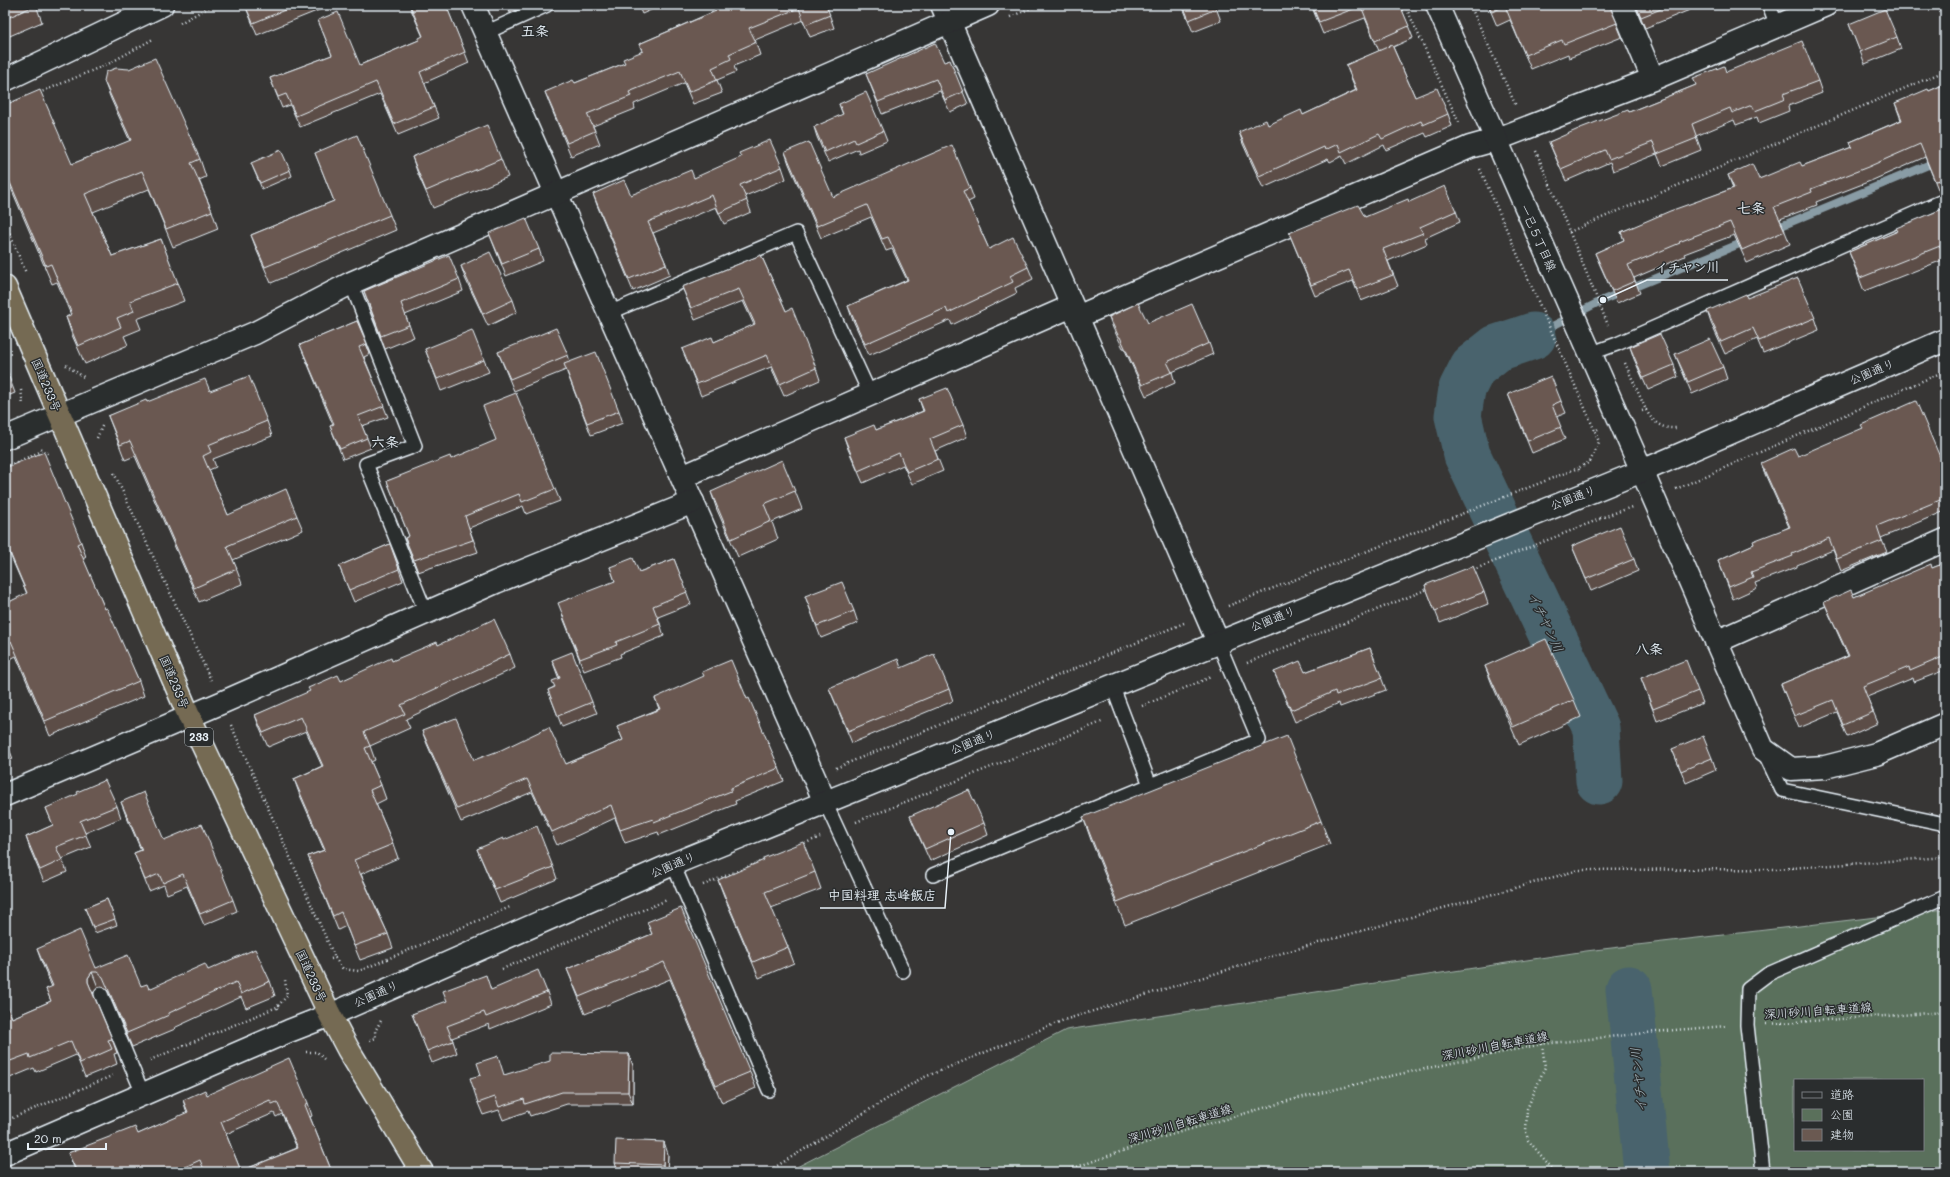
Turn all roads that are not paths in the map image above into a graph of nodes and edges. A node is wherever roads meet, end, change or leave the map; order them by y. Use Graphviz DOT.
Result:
graph roads {
  1 [pos="162,5"];
  2 [pos="473,5"];
  3 [pos="547,5"];
  4 [pos="988,5"];
  5 [pos="1437,5"];
  6 [pos="1622,5"];
  7 [pos="1769,5"];
  8 [pos="1826,5"];
  9 [pos="946,14"];
  10 [pos="1777,26"];
  11 [pos="485,33"];
  12 [pos="1653,79"];
  13 [pos="5,80"];
  14 [pos="1495,140"];
  15 [pos="556,192"];
  16 [pos="1945,200"];
  17 [pos="351,282"];
  18 [pos="5,287"];
  19 [pos="1075,311"];
  20 [pos="609,313"];
  21 [pos="1945,340"];
  22 [pos="1589,354"];
  23 [pos="870,394"];
  24 [pos="59,416"];
  25 [pos="5,438"];
  26 [pos="1642,471"];
  27 [pos="682,477"];
  28 [pos="693,502"];
  29 [pos="1945,540"];
  30 [pos="426,613"];
  31 [pos="1218,642"];
  32 [pos="1716,642"];
  33 [pos="1112,685"];
  34 [pos="189,716"];
  35 [pos="1945,724"];
  36 [pos="1763,749"];
  37 [pos="1150,785"];
  38 [pos="5,795"];
  39 [pos="825,802"];
  40 [pos="1945,824"];
  41 [pos="673,864"];
  42 [pos="933,875"];
  43 [pos="1945,897"];
  44 [pos="903,971"];
  45 [pos="101,994"];
  46 [pos="330,1015"];
  47 [pos="769,1090"];
  48 [pos="143,1094"];
  49 [pos="5,1154"];
  50 [pos="422,1172"];
  51 [pos="1763,1172"];
  1 -- 13 [label="street"];
  2 -- 11 [label="street"];
  3 -- 11 [label="lane"];
  4 -- 9 [label="street"];
  5 -- 14 [label="street, 一已５丁目線"];
  6 -- 12 [label="street"];
  7 -- 10 [label="lane"];
  8 -- 10 [label="street"];
  9 -- 15 [label="street"];
  9 -- 19 [label="street"];
  10 -- 12 [label="street"];
  11 -- 15 [label="street"];
  12 -- 14 [label="street"];
  14 -- 19 [label="street"];
  14 -- 22 [label="street, 一已５丁目線"];
  15 -- 17 [label="street"];
  15 -- 20 [label="street"];
  16 -- 22 [label="lane"];
  17 -- 24 [label="street"];
  17 -- 30 [label="lane"];
  18 -- 24 [label="highway, 国道233号 / 233"];
  19 -- 23 [label="street"];
  19 -- 31 [label="street"];
  20 -- 23 [label="lane"];
  20 -- 27 [label="street"];
  21 -- 26 [label="street, 公園通り"];
  22 -- 26 [label="street, 一已５丁目線"];
  23 -- 27 [label="street"];
  24 -- 25 [label="street"];
  24 -- 34 [label="highway, 国道233号 / 233"];
  26 -- 31 [label="street, 公園通り"];
  26 -- 32 [label="street, 一已５丁目線"];
  27 -- 28 [label="street"];
  28 -- 30 [label="street"];
  28 -- 39 [label="street"];
  29 -- 32 [label="street"];
  30 -- 34 [label="street"];
  31 -- 33 [label="street, 公園通り"];
  31 -- 37 [label="lane"];
  32 -- 36 [label="street, 一已５丁目線"];
  33 -- 37 [label="lane"];
  33 -- 39 [label="street, 公園通り"];
  34 -- 38 [label="street"];
  34 -- 46 [label="highway, 国道233号 / 233"];
  35 -- 36 [label="street"];
  36 -- 40 [label="lane"];
  37 -- 42 [label="lane"];
  39 -- 41 [label="street, 公園通り"];
  39 -- 44 [label="lane"];
  41 -- 46 [label="street, 公園通り"];
  41 -- 47 [label="lane"];
  43 -- 51 [label="lane"];
  45 -- 48 [label="lane"];
  46 -- 48 [label="street, 公園通り"];
  46 -- 50 [label="highway, 国道233号 / 233"];
  48 -- 49 [label="street, 公園通り"];
}
